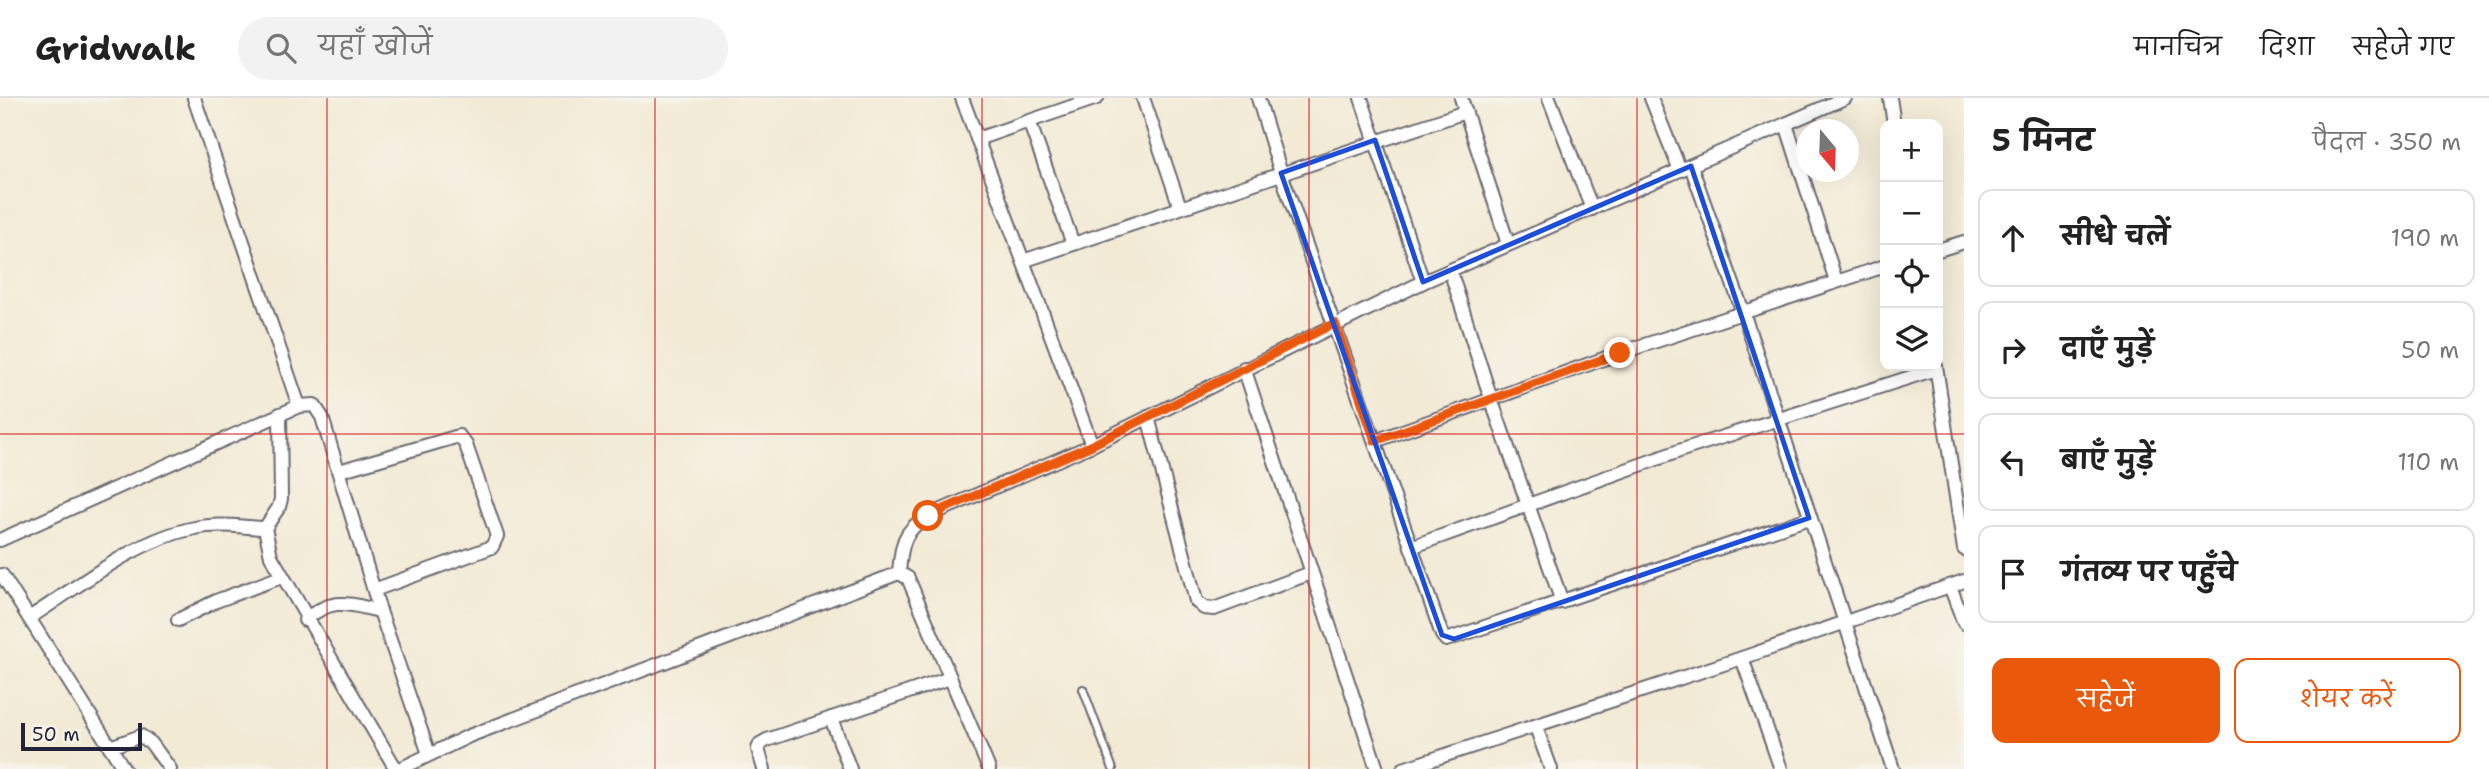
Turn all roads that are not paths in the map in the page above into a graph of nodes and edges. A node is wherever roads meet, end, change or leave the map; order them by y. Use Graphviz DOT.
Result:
graph roads {
  1 [pos="194,98"];
  2 [pos="962,98"];
  3 [pos="1097,98"];
  4 [pos="1143,98"];
  5 [pos="1258,98"];
  6 [pos="1362,98"];
  7 [pos="1461,98"];
  8 [pos="1549,98"];
  9 [pos="1651,98"];
  10 [pos="1845,98"];
  11 [pos="1890,98"];
  12 [pos="1826,101"];
  13 [pos="1465,112"];
  14 [pos="1893,119"];
  15 [pos="1029,121"];
  16 [pos="1786,124"];
  17 [pos="977,139"];
  18 [pos="1375,140"];
  19 [pos="1685,168"];
  20 [pos="1281,173"];
  21 [pos="1180,207"];
  22 [pos="1592,209"];
  23 [pos="1964,242"];
  24 [pos="1073,244"];
  25 [pos="1508,244"];
  26 [pos="1943,248"];
  27 [pos="1023,261"];
  28 [pos="1880,268"];
  29 [pos="1450,270"];
  30 [pos="1836,281"];
  31 [pos="1423,282"];
  32 [pos="1743,312"];
  33 [pos="1335,323"];
  34 [pos="1244,368"];
  35 [pos="1924,371"];
  36 [pos="1937,371"];
  37 [pos="1490,399"];
  38 [pos="299,406"];
  39 [pos="280,414"];
  40 [pos="1148,417"];
  41 [pos="1778,420"];
  42 [pos="1375,441"];
  43 [pos="1092,445"];
  44 [pos="339,471"];
  45 [pos="1527,505"];
  46 [pos="1809,518"];
  47 [pos="265,528"];
  48 [pos="0,540"];
  49 [pos="1411,547"];
  50 [pos="1964,550"];
  51 [pos="1,573"];
  52 [pos="899,573"];
  53 [pos="1311,573"];
  54 [pos="281,577"];
  55 [pos="1964,581"];
  56 [pos="1951,586"];
  57 [pos="374,590"];
  58 [pos="1562,602"];
  59 [pos="380,611"];
  60 [pos="29,618"];
  61 [pos="178,620"];
  62 [pos="305,620"];
  63 [pos="1964,623"];
  64 [pos="1843,624"];
  65 [pos="1742,658"];
  66 [pos="950,678"];
  67 [pos="1083,689"];
  68 [pos="831,718"];
  69 [pos="1536,727"];
  70 [pos="110,747"];
  71 [pos="429,754"];
  72 [pos="124,769"];
  73 [pos="170,769"];
  74 [pos="398,769"];
  75 [pos="764,769"];
  76 [pos="850,769"];
  77 [pos="989,769"];
  78 [pos="1113,769"];
  79 [pos="1377,769"];
  80 [pos="1403,769"];
  81 [pos="1551,769"];
  82 [pos="1781,769"];
  83 [pos="1893,769"];
  1 -- 38 [label="street"];
  2 -- 17 [label="street"];
  3 -- 15 [label="street"];
  4 -- 21 [label="street"];
  5 -- 20 [label="street"];
  6 -- 18 [label="street"];
  7 -- 13 [label="street"];
  8 -- 22 [label="street"];
  9 -- 19 [label="street"];
  10 -- 12 [label="street"];
  11 -- 14 [label="street"];
  12 -- 16 [label="street"];
  13 -- 18 [label="street"];
  13 -- 25 [label="street"];
  15 -- 17 [label="street"];
  15 -- 24 [label="street"];
  16 -- 19 [label="street"];
  16 -- 30 [label="street"];
  17 -- 27 [label="street"];
  18 -- 20 [label="street"];
  18 -- 31 [label="street"];
  19 -- 22 [label="street"];
  19 -- 32 [label="street"];
  20 -- 21 [label="street"];
  20 -- 33 [label="street"];
  21 -- 24 [label="street"];
  22 -- 25 [label="street"];
  23 -- 26 [label="street"];
  24 -- 27 [label="street"];
  25 -- 29 [label="street"];
  27 -- 43 [label="street"];
  28 -- 30 [label="street"];
  29 -- 31 [label="street"];
  29 -- 37 [label="street"];
  30 -- 32 [label="street"];
  31 -- 33 [label="street"];
  32 -- 37 [label="street"];
  32 -- 41 [label="street"];
  33 -- 34 [label="street"];
  33 -- 42 [label="street"];
  34 -- 40 [label="street"];
  34 -- 53 [label="street"];
  35 -- 41 [label="street"];
  36 -- 50 [label="street"];
  37 -- 42 [label="street"];
  37 -- 45 [label="street"];
  38 -- 39 [label="street"];
  38 -- 44 [label="street"];
  39 -- 47 [label="street"];
  39 -- 48 [label="street"];
  40 -- 43 [label="street"];
  40 -- 53 [label="street"];
  41 -- 45 [label="street"];
  41 -- 46 [label="street"];
  42 -- 49 [label="street"];
  43 -- 52 [label="street"];
  44 -- 57 [label="street"];
  44 -- 57 [label="street"];
  45 -- 49 [label="street"];
  45 -- 58 [label="street"];
  46 -- 58 [label="street"];
  46 -- 64 [label="street"];
  47 -- 54 [label="street"];
  47 -- 60 [label="street"];
  49 -- 58 [label="street"];
  51 -- 60 [label="street"];
  52 -- 66 [label="street"];
  52 -- 71 [label="street"];
  53 -- 79 [label="street"];
  54 -- 61 [label="street"];
  54 -- 62 [label="street"];
  55 -- 56 [label="street"];
  56 -- 63 [label="street"];
  56 -- 64 [label="street"];
  57 -- 59 [label="street"];
  59 -- 62 [label="street"];
  59 -- 71 [label="street"];
  60 -- 70 [label="street"];
  62 -- 74 [label="street"];
  64 -- 65 [label="street"];
  64 -- 83 [label="street"];
  65 -- 69 [label="street"];
  65 -- 82 [label="street"];
  66 -- 68 [label="street"];
  66 -- 77 [label="street"];
  67 -- 78 [label="lane"];
  68 -- 75 [label="street"];
  68 -- 76 [label="street"];
  69 -- 80 [label="street"];
  69 -- 81 [label="street"];
  70 -- 72 [label="street"];
  70 -- 73 [label="street"];
  71 -- 74 [label="street"];
}
